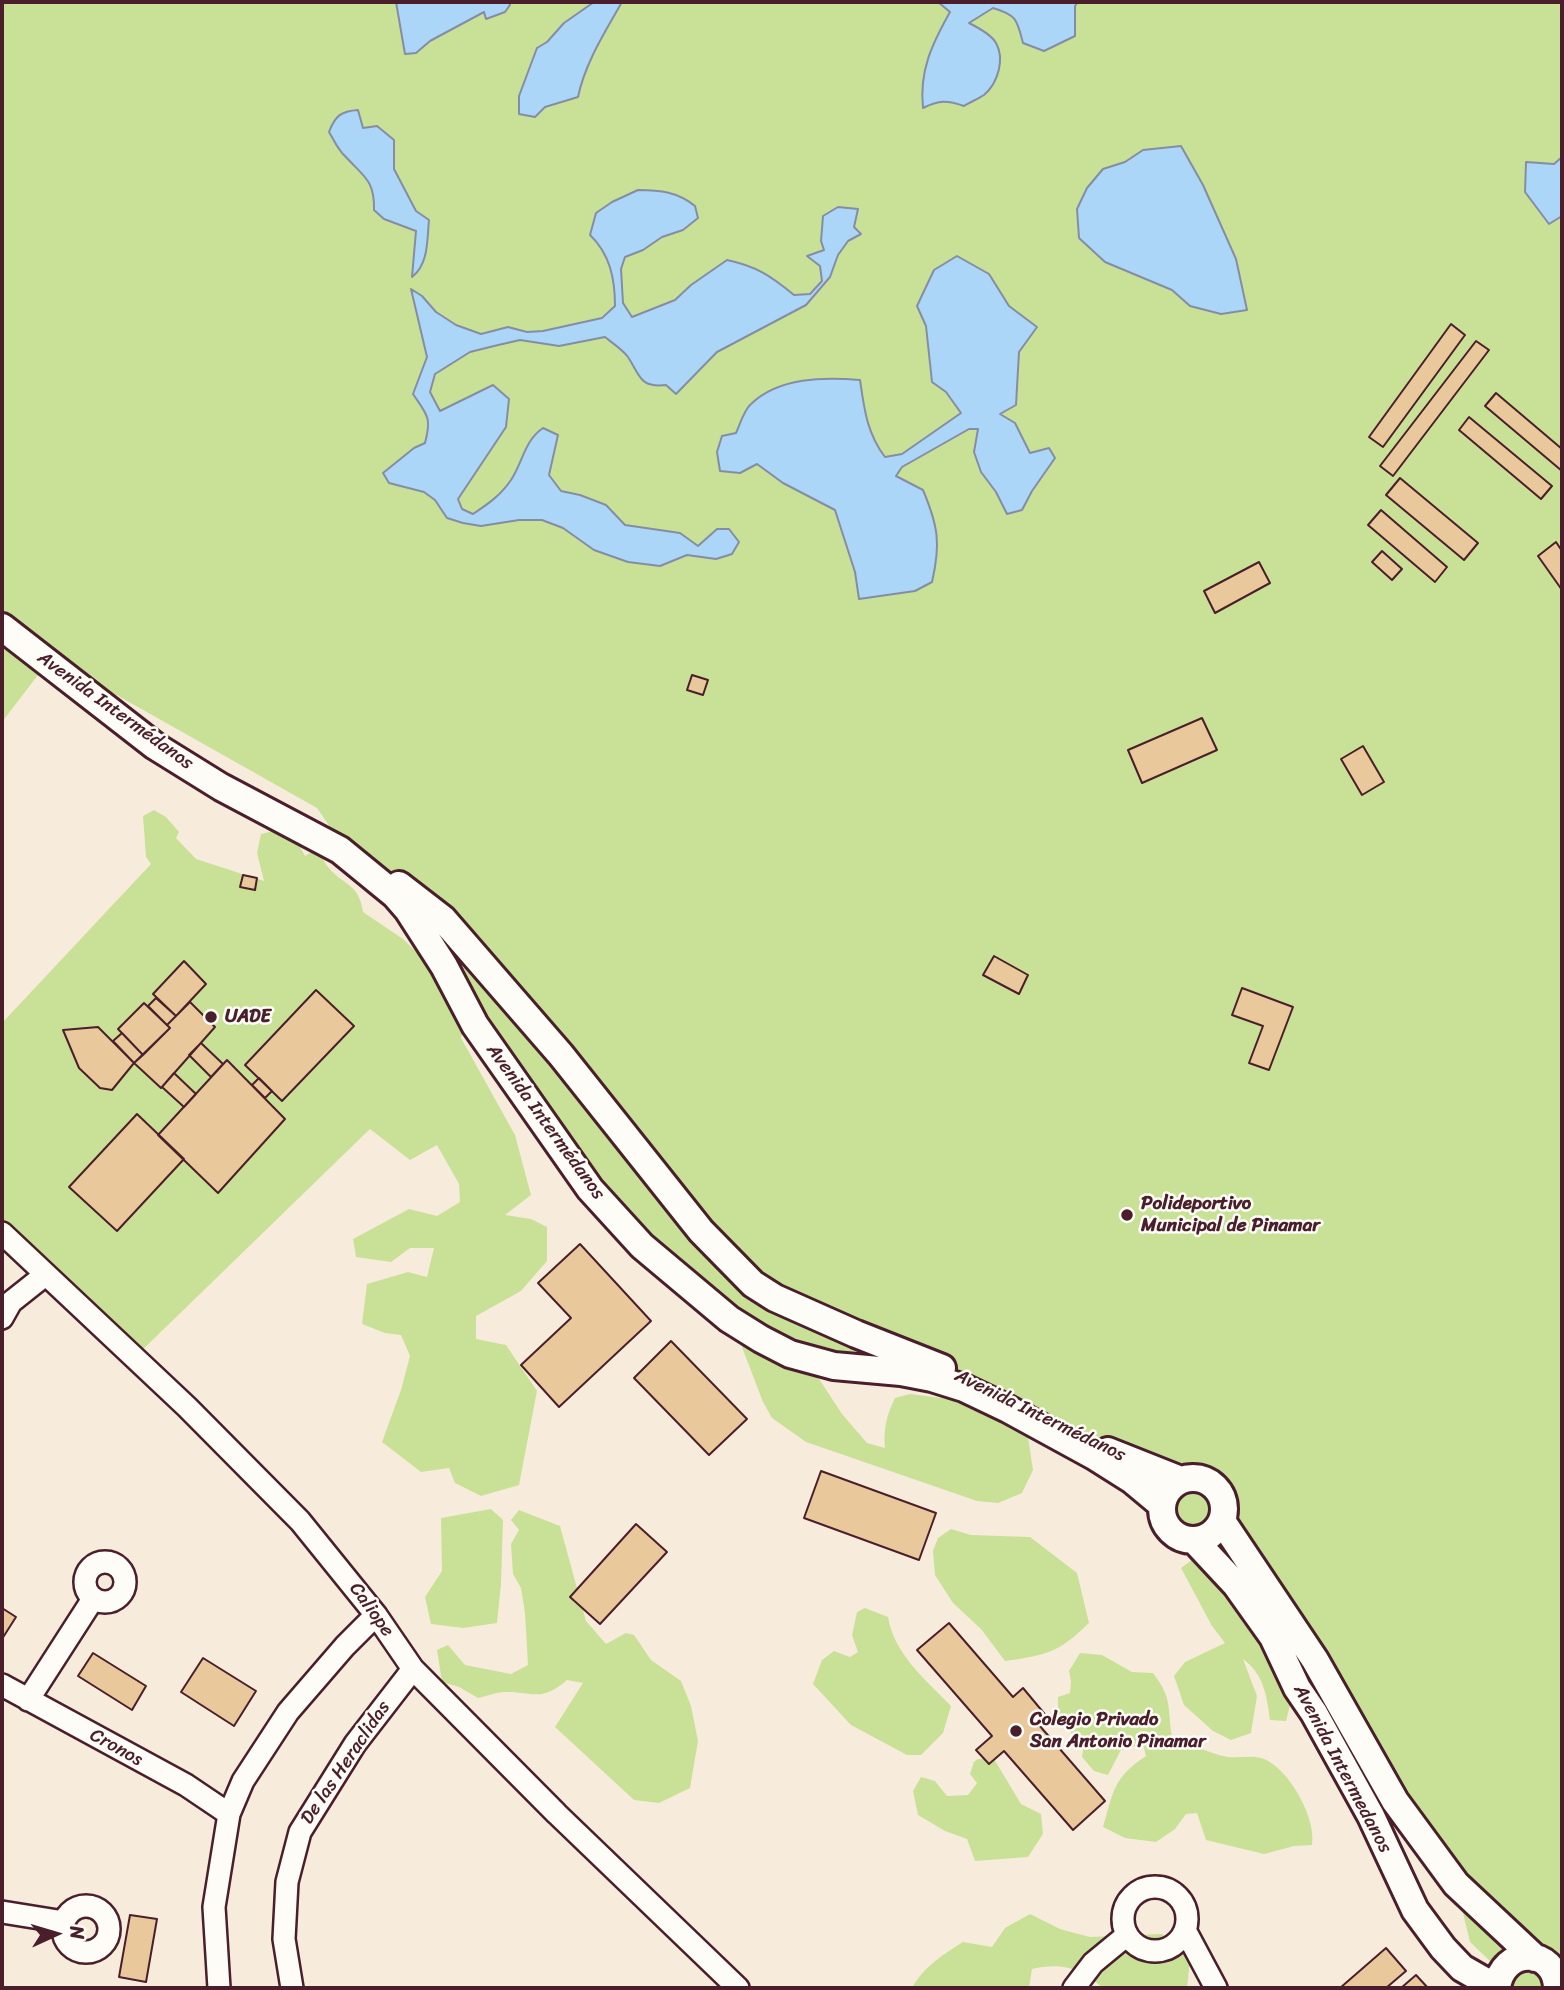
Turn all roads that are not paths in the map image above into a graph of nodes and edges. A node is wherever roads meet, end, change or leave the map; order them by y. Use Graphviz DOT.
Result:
graph roads {
  1 [pos="2,618"];
  2 [pos="2,627"];
  3 [pos="2,1233"];
  4 [pos="45,1275"];
  5 [pos="2,1318"];
  6 [pos="1181,1480"];
  7 [pos="1162,1505"];
  8 [pos="1222,1521"];
  9 [pos="1195,1541"];
  10 [pos="93,1599"];
  11 [pos="376,1615"];
  12 [pos="413,1669"];
  13 [pos="2,1685"];
  14 [pos="28,1700"];
  15 [pos="229,1814"];
  16 [pos="2,1912"];
  17 [pos="64,1922"];
  18 [pos="1185,1930"];
  19 [pos="1127,1935"];
  20 [pos="1552,1975"];
  21 [pos="219,1988"];
  22 [pos="292,1988"];
  23 [pos="738,1988"];
  24 [pos="1074,1988"];
  25 [pos="1216,1988"];
  26 [pos="1496,1988"];
  1 -- 6 [label="main road, Avenida Intermédanos"];
  2 -- 7 [label="main road, Avenida Intermédanos"];
  3 -- 4 [label="street, Caliope"];
  4 -- 5 [label="street"];
  4 -- 11 [label="street, Caliope"];
  6 -- 7 [label="main road"];
  6 -- 8 [label="main road"];
  7 -- 9 [label="main road"];
  8 -- 9 [label="main road"];
  8 -- 20 [label="main road"];
  9 -- 26 [label="main road, Avenida Intermedanos"];
  10 -- 14 [label="street"];
  11 -- 12 [label="street, Caliope"];
  11 -- 15 [label="street"];
  12 -- 22 [label="street, De las Heraclidas"];
  12 -- 23 [label="street, Caliope"];
  13 -- 14 [label="street, Cronos"];
  14 -- 15 [label="street, Cronos"];
  15 -- 21 [label="street"];
  16 -- 17 [label="street"];
  18 -- 19 [label="street"];
  18 -- 19 [label="street"];
  18 -- 25 [label="street"];
  19 -- 24 [label="street"];
  20 -- 26 [label="main road"];
}
